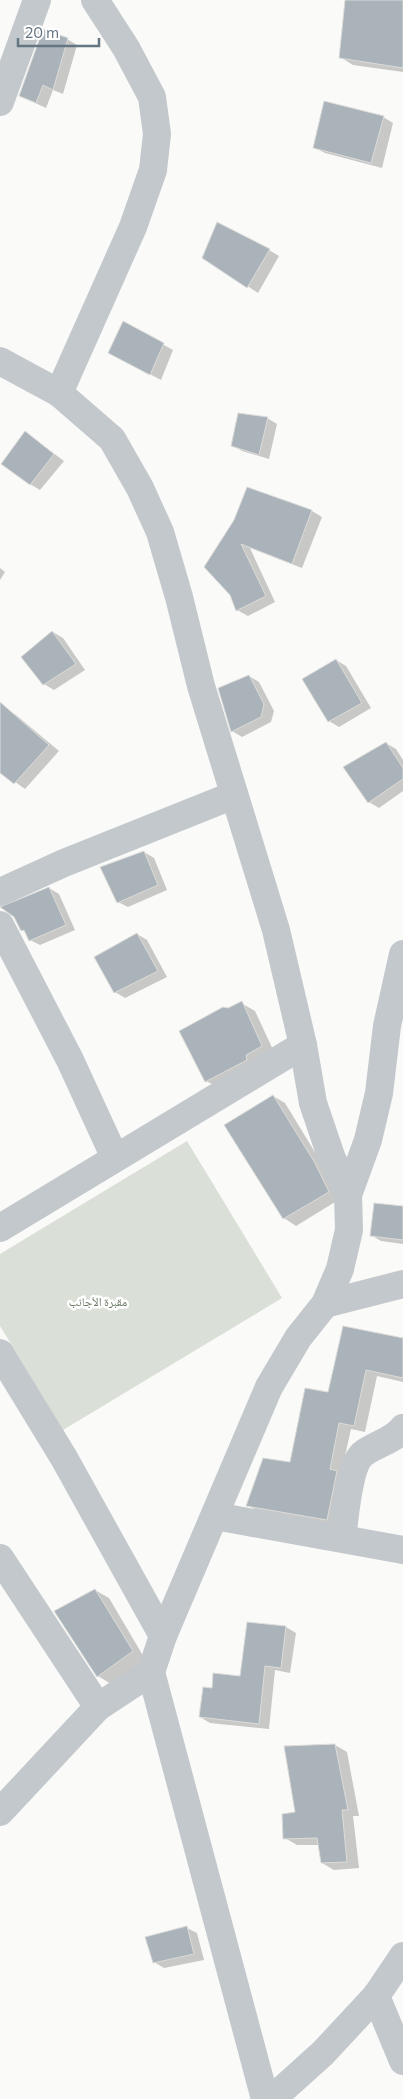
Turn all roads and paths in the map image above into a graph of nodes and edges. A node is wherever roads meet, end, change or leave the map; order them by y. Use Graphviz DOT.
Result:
graph roads {
  1 [pos="37,0"];
  2 [pos="95,0"];
  3 [pos="0,102"];
  4 [pos="0,360"];
  5 [pos="59,393"];
  6 [pos="234,795"];
  7 [pos="0,892"];
  8 [pos="0,925"];
  9 [pos="403,954"];
  10 [pos="303,1044"];
  11 [pos="115,1158"];
  12 [pos="348,1195"];
  13 [pos="0,1228"];
  14 [pos="403,1284"];
  15 [pos="325,1304"];
  16 [pos="0,1353"];
  17 [pos="403,1428"];
  18 [pos="215,1516"];
  19 [pos="342,1538"];
  20 [pos="403,1550"];
  21 [pos="0,1558"];
  22 [pos="163,1636"];
  23 [pos="151,1672"];
  24 [pos="98,1707"];
  25 [pos="0,1812"];
  26 [pos="403,1956"];
  27 [pos="376,1996"];
  28 [pos="403,2061"];
  29 [pos="265,2099"];
  30 [pos="272,2099"];
  1 -- 3 [label="street"];
  2 -- 5 [label="street"];
  4 -- 5 [label="street"];
  5 -- 6 [label="street"];
  6 -- 7 [label="street"];
  6 -- 10 [label="street"];
  8 -- 11 [label="street"];
  9 -- 12 [label="street"];
  10 -- 11 [label="street"];
  10 -- 12 [label="street"];
  11 -- 13 [label="street"];
  12 -- 15 [label="street"];
  14 -- 15 [label="street"];
  15 -- 18 [label="street"];
  16 -- 22 [label="street"];
  17 -- 19 [label="street"];
  18 -- 19 [label="street"];
  18 -- 22 [label="street"];
  19 -- 20 [label="street"];
  21 -- 24 [label="street"];
  22 -- 23 [label="street"];
  23 -- 24 [label="street"];
  23 -- 29 [label="street"];
  24 -- 25 [label="street"];
  26 -- 27 [label="street"];
  27 -- 28 [label="street"];
  27 -- 30 [label="street"];
}
